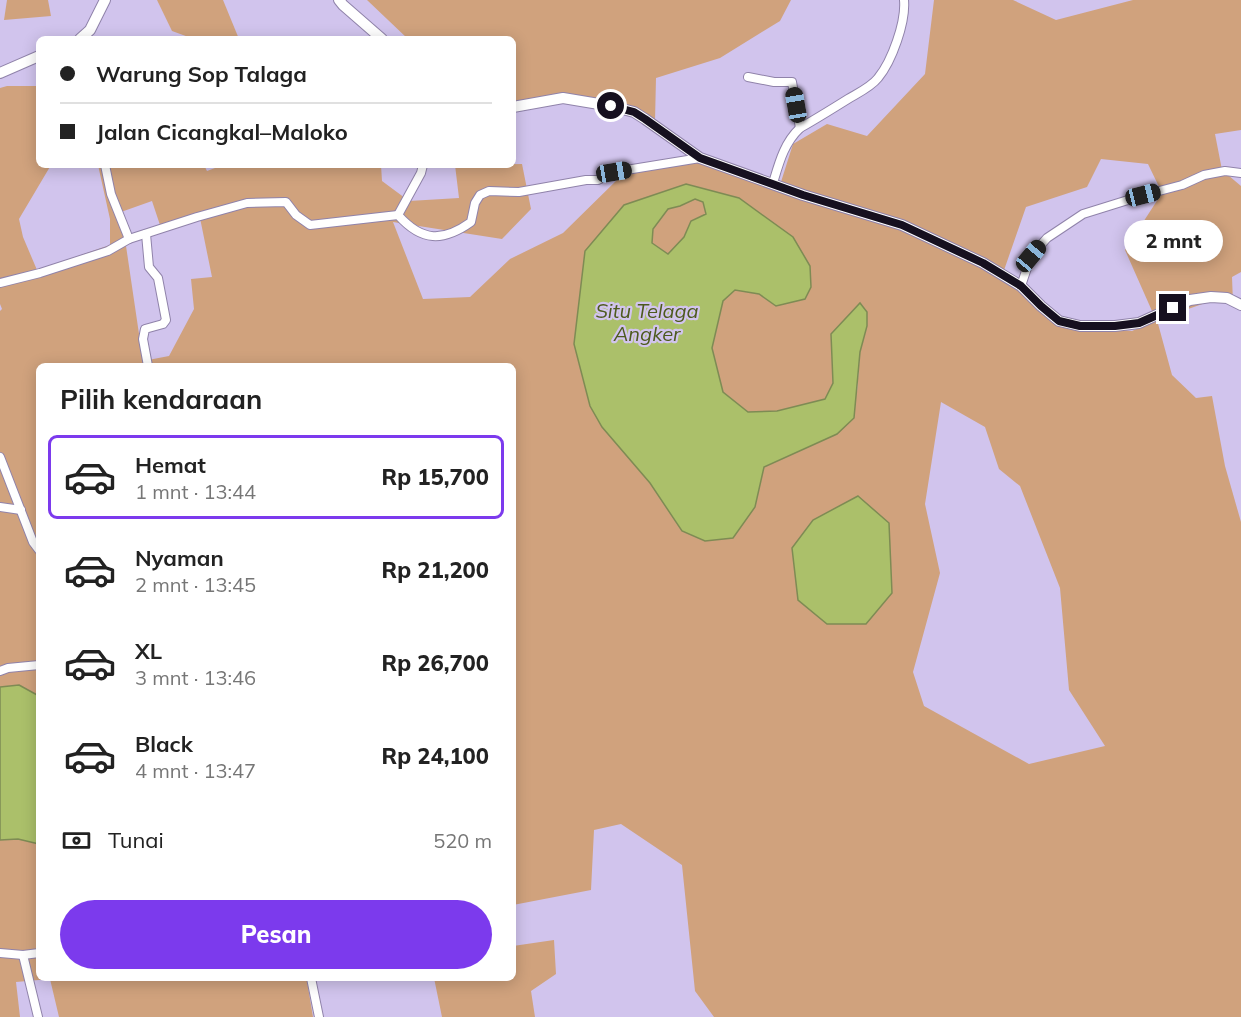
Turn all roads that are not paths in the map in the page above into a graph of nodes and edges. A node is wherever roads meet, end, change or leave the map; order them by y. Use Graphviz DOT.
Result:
graph roads {
  1 [pos="105,0"];
  2 [pos="339,0"];
  3 [pos="904,0"];
  4 [pos="83,36"];
  5 [pos="378,36"];
  6 [pos="36,57"];
  7 [pos="0,73"];
  8 [pos="748,77"];
  9 [pos="516,106"];
  10 [pos="800,128"];
  11 [pos="700,158"];
  12 [pos="106,168"];
  13 [pos="422,168"];
  14 [pos="1241,173"];
  15 [pos="773,183"];
  16 [pos="398,215"];
  17 [pos="146,234"];
  18 [pos="129,239"];
  19 [pos="0,283"];
  20 [pos="1021,286"];
  21 [pos="1241,305"];
  22 [pos="147,363"];
  23 [pos="0,457"];
  24 [pos="0,507"];
  25 [pos="21,510"];
  26 [pos="36,546"];
  27 [pos="36,665"];
  28 [pos="0,671"];
  29 [pos="0,953"];
  30 [pos="36,953"];
  31 [pos="24,955"];
  32 [pos="312,981"];
  33 [pos="38,1017"];
  34 [pos="319,1017"];
  1 -- 4 [label="street"];
  2 -- 5 [label="street"];
  3 -- 10 [label="street"];
  6 -- 7 [label="street"];
  8 -- 10 [label="street"];
  9 -- 11 [label="street"];
  10 -- 15 [label="street"];
  11 -- 15 [label="street"];
  11 -- 16 [label="street"];
  12 -- 18 [label="street"];
  13 -- 16 [label="street"];
  14 -- 20 [label="street"];
  15 -- 20 [label="street"];
  16 -- 17 [label="street"];
  17 -- 18 [label="street"];
  17 -- 22 [label="street"];
  18 -- 19 [label="street"];
  20 -- 21 [label="street"];
  23 -- 25 [label="street"];
  24 -- 25 [label="street"];
  25 -- 26 [label="street"];
  27 -- 28 [label="street"];
  29 -- 31 [label="street"];
  30 -- 31 [label="street"];
  31 -- 33 [label="street"];
  32 -- 34 [label="street"];
}
